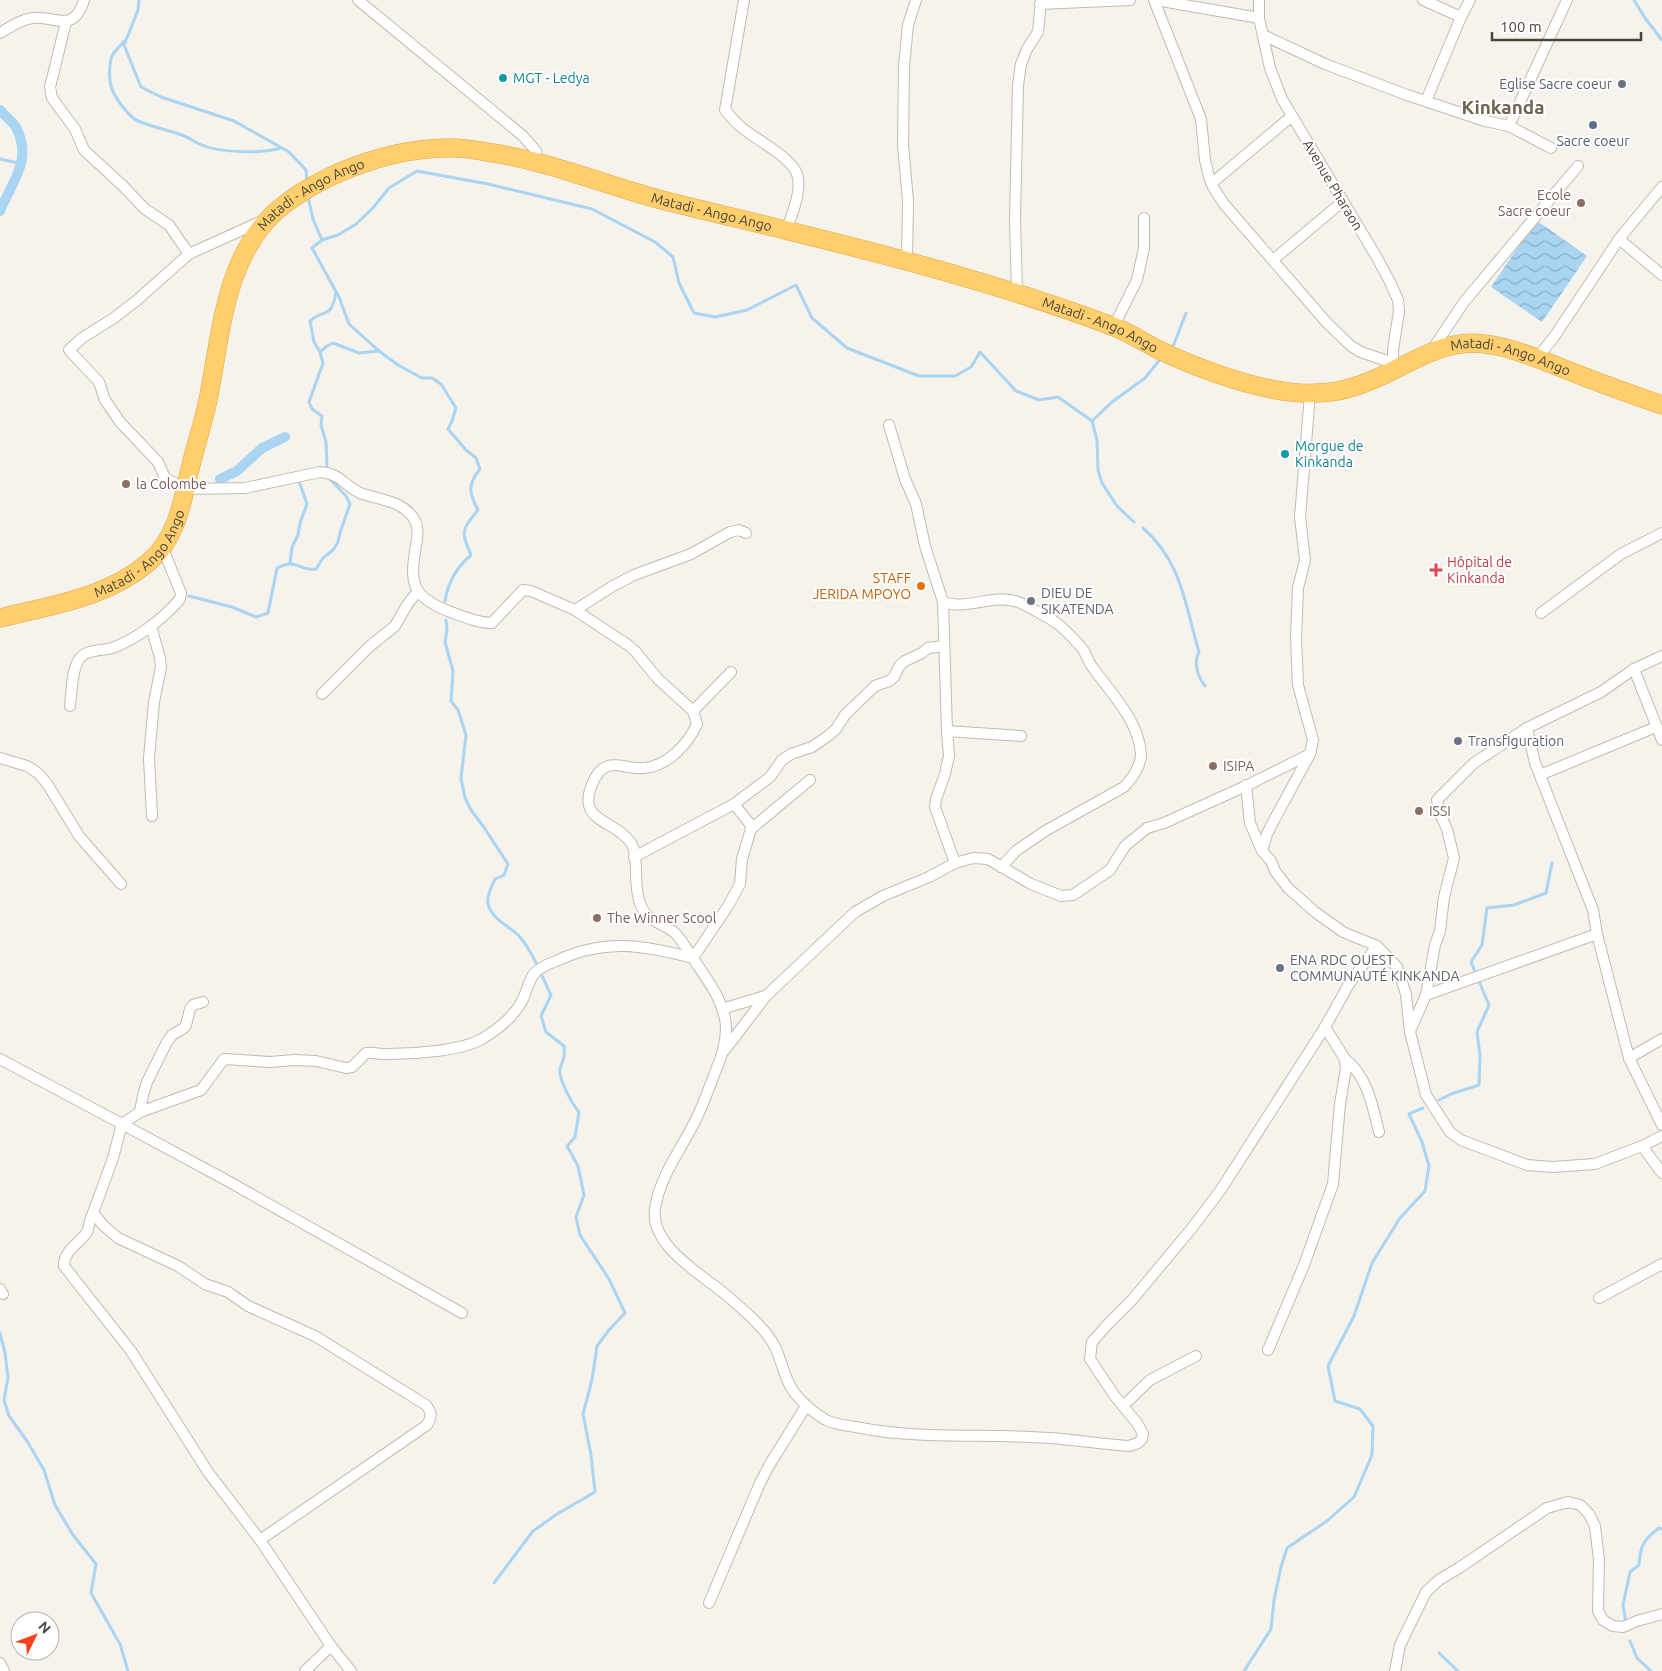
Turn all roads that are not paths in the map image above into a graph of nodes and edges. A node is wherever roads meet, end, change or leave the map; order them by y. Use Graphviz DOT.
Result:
graph roads {
  1 [pos="84,0"];
  2 [pos="358,0"];
  3 [pos="744,0"];
  4 [pos="916,0"];
  5 [pos="1130,0"];
  6 [pos="1155,0"];
  7 [pos="1258,0"];
  8 [pos="1423,0"];
  9 [pos="1470,0"];
  10 [pos="1567,0"];
  11 [pos="1041,2"];
  12 [pos="1461,17"];
  13 [pos="1259,18"];
  14 [pos="66,22"];
  15 [pos="0,33"];
  16 [pos="1264,35"];
  17 [pos="1426,101"];
  18 [pos="1292,116"];
  19 [pos="1509,126"];
  20 [pos="1551,148"];
  21 [pos="535,162"];
  22 [pos="1578,166"];
  23 [pos="1212,183"];
  24 [pos="1662,187"];
  25 [pos="1342,202"];
  26 [pos="1144,218"];
  27 [pos="266,220"];
  28 [pos="786,230"];
  29 [pos="1620,239"];
  30 [pos="188,254"];
  31 [pos="1272,260"];
  32 [pos="908,262"];
  33 [pos="1662,275"];
  34 [pos="1017,292"];
  35 [pos="1114,326"];
  36 [pos="1431,351"];
  37 [pos="1537,358"];
  38 [pos="1393,367"];
  39 [pos="1310,394"];
  40 [pos="1662,405"];
  41 [pos="889,425"];
  42 [pos="186,489"];
  43 [pos="746,533"];
  44 [pos="1662,533"];
  45 [pos="162,549"];
  46 [pos="418,592"];
  47 [pos="943,602"];
  48 [pos="575,610"];
  49 [pos="1541,613"];
  50 [pos="0,618"];
  51 [pos="151,626"];
  52 [pos="944,646"];
  53 [pos="1662,656"];
  54 [pos="1634,669"];
  55 [pos="731,672"];
  56 [pos="322,694"];
  57 [pos="70,706"];
  58 [pos="693,712"];
  59 [pos="1656,727"];
  60 [pos="1527,728"];
  61 [pos="947,732"];
  62 [pos="1022,736"];
  63 [pos="1662,740"];
  64 [pos="1310,754"];
  65 [pos="0,758"];
  66 [pos="1540,775"];
  67 [pos="810,780"];
  68 [pos="1246,785"];
  69 [pos="734,804"];
  70 [pos="152,816"];
  71 [pos="751,829"];
  72 [pos="1262,851"];
  73 [pos="634,857"];
  74 [pos="955,863"];
  75 [pos="1001,867"];
  76 [pos="121,884"];
  77 [pos="1597,934"];
  78 [pos="1377,946"];
  79 [pos="693,958"];
  80 [pos="1426,995"];
  81 [pos="766,996"];
  82 [pos="203,1002"];
  83 [pos="722,1009"];
  84 [pos="1325,1027"];
  85 [pos="1410,1032"];
  86 [pos="1662,1039"];
  87 [pos="724,1051"];
  88 [pos="1345,1058"];
  89 [pos="1629,1058"];
  90 [pos="0,1059"];
  91 [pos="140,1112"];
  92 [pos="122,1124"];
  93 [pos="1662,1125"];
  94 [pos="1379,1132"];
  95 [pos="1662,1136"];
  96 [pos="1642,1146"];
  97 [pos="1662,1173"];
  98 [pos="93,1213"];
  99 [pos="1662,1264"];
  100 [pos="1599,1298"];
  101 [pos="462,1313"];
  102 [pos="1268,1350"];
  103 [pos="1196,1356"];
  104 [pos="806,1406"];
  105 [pos="1123,1406"];
  106 [pos="260,1540"];
  107 [pos="709,1603"];
  108 [pos="1662,1614"];
  109 [pos="331,1646"];
  110 [pos="1397,1670"];
  111 [pos="305,1671"];
  112 [pos="352,1671"];
  1 -- 14 [label="street"];
  2 -- 21 [label="street"];
  3 -- 28 [label="street"];
  4 -- 32 [label="street"];
  5 -- 11 [label="street"];
  6 -- 13 [label="street"];
  6 -- 23 [label="street"];
  7 -- 13 [label="street, Avenue Pharaon"];
  8 -- 12 [label="street"];
  9 -- 12 [label="street"];
  10 -- 19 [label="street"];
  11 -- 34 [label="street"];
  12 -- 17 [label="street"];
  13 -- 16 [label="street, Avenue Pharaon"];
  14 -- 15 [label="street"];
  14 -- 30 [label="street"];
  16 -- 17 [label="street"];
  16 -- 18 [label="street, Avenue Pharaon"];
  17 -- 19 [label="street"];
  18 -- 23 [label="street"];
  18 -- 25 [label="street, Avenue Pharaon"];
  19 -- 20 [label="street"];
  21 -- 27 [label="highway, Matadi - Ango Ango"];
  21 -- 28 [label="highway, Matadi - Ango Ango"];
  22 -- 36 [label="street"];
  23 -- 31 [label="street"];
  24 -- 29 [label="street"];
  25 -- 31 [label="street"];
  25 -- 38 [label="street, Avenue Pharaon"];
  26 -- 35 [label="street"];
  27 -- 30 [label="street"];
  27 -- 42 [label="highway, Matadi - Ango Ango"];
  28 -- 32 [label="highway, Matadi - Ango Ango"];
  29 -- 33 [label="street"];
  29 -- 37 [label="street"];
  30 -- 42 [label="street"];
  31 -- 38 [label="street"];
  32 -- 34 [label="highway, Matadi - Ango Ango"];
  34 -- 35 [label="highway, Matadi - Ango Ango"];
  35 -- 39 [label="highway, Matadi - Ango Ango"];
  36 -- 37 [label="highway, Matadi - Ango Ango"];
  36 -- 38 [label="highway, Matadi - Ango Ango"];
  37 -- 40 [label="highway, Matadi - Ango Ango"];
  38 -- 39 [label="highway, Matadi - Ango Ango"];
  39 -- 64 [label="street"];
  41 -- 47 [label="street"];
  42 -- 45 [label="highway, Matadi - Ango Ango"];
  42 -- 46 [label="street"];
  43 -- 48 [label="street"];
  44 -- 49 [label="street"];
  45 -- 50 [label="highway, Matadi - Ango Ango"];
  45 -- 51 [label="street"];
  46 -- 48 [label="street"];
  46 -- 56 [label="street"];
  47 -- 52 [label="street"];
  47 -- 75 [label="street"];
  48 -- 58 [label="street"];
  51 -- 57 [label="street"];
  51 -- 70 [label="street"];
  52 -- 61 [label="street"];
  52 -- 69 [label="street"];
  53 -- 54 [label="street"];
  54 -- 59 [label="street"];
  54 -- 60 [label="street"];
  55 -- 58 [label="street"];
  58 -- 73 [label="street"];
  59 -- 63 [label="street"];
  59 -- 66 [label="street"];
  60 -- 66 [label="street"];
  60 -- 80 [label="street"];
  61 -- 62 [label="street"];
  61 -- 74 [label="street"];
  64 -- 68 [label="street"];
  64 -- 72 [label="street"];
  65 -- 76 [label="street"];
  66 -- 77 [label="street"];
  67 -- 71 [label="street"];
  68 -- 72 [label="street"];
  68 -- 75 [label="street"];
  69 -- 71 [label="street"];
  69 -- 73 [label="street"];
  71 -- 79 [label="street"];
  72 -- 78 [label="street"];
  73 -- 79 [label="street"];
  74 -- 75 [label="street"];
  74 -- 81 [label="street"];
  77 -- 80 [label="street"];
  77 -- 89 [label="street"];
  78 -- 84 [label="street"];
  78 -- 85 [label="street"];
  79 -- 83 [label="street"];
  79 -- 91 [label="street"];
  80 -- 85 [label="street"];
  81 -- 83 [label="street"];
  81 -- 87 [label="street"];
  82 -- 91 [label="street"];
  83 -- 87 [label="street"];
  84 -- 88 [label="street"];
  84 -- 105 [label="street"];
  85 -- 96 [label="street"];
  86 -- 89 [label="street"];
  87 -- 104 [label="street"];
  88 -- 94 [label="street"];
  88 -- 102 [label="street"];
  89 -- 93 [label="street"];
  90 -- 92 [label="street"];
  91 -- 92 [label="street"];
  92 -- 98 [label="street"];
  92 -- 101 [label="street"];
  95 -- 96 [label="street"];
  96 -- 97 [label="street"];
  98 -- 106 [label="street"];
  98 -- 106 [label="street"];
  99 -- 100 [label="street"];
  103 -- 105 [label="street"];
  104 -- 105 [label="street"];
  104 -- 107 [label="street"];
  106 -- 109 [label="street"];
  108 -- 110 [label="street"];
  109 -- 111 [label="street"];
  109 -- 112 [label="street"];
}
